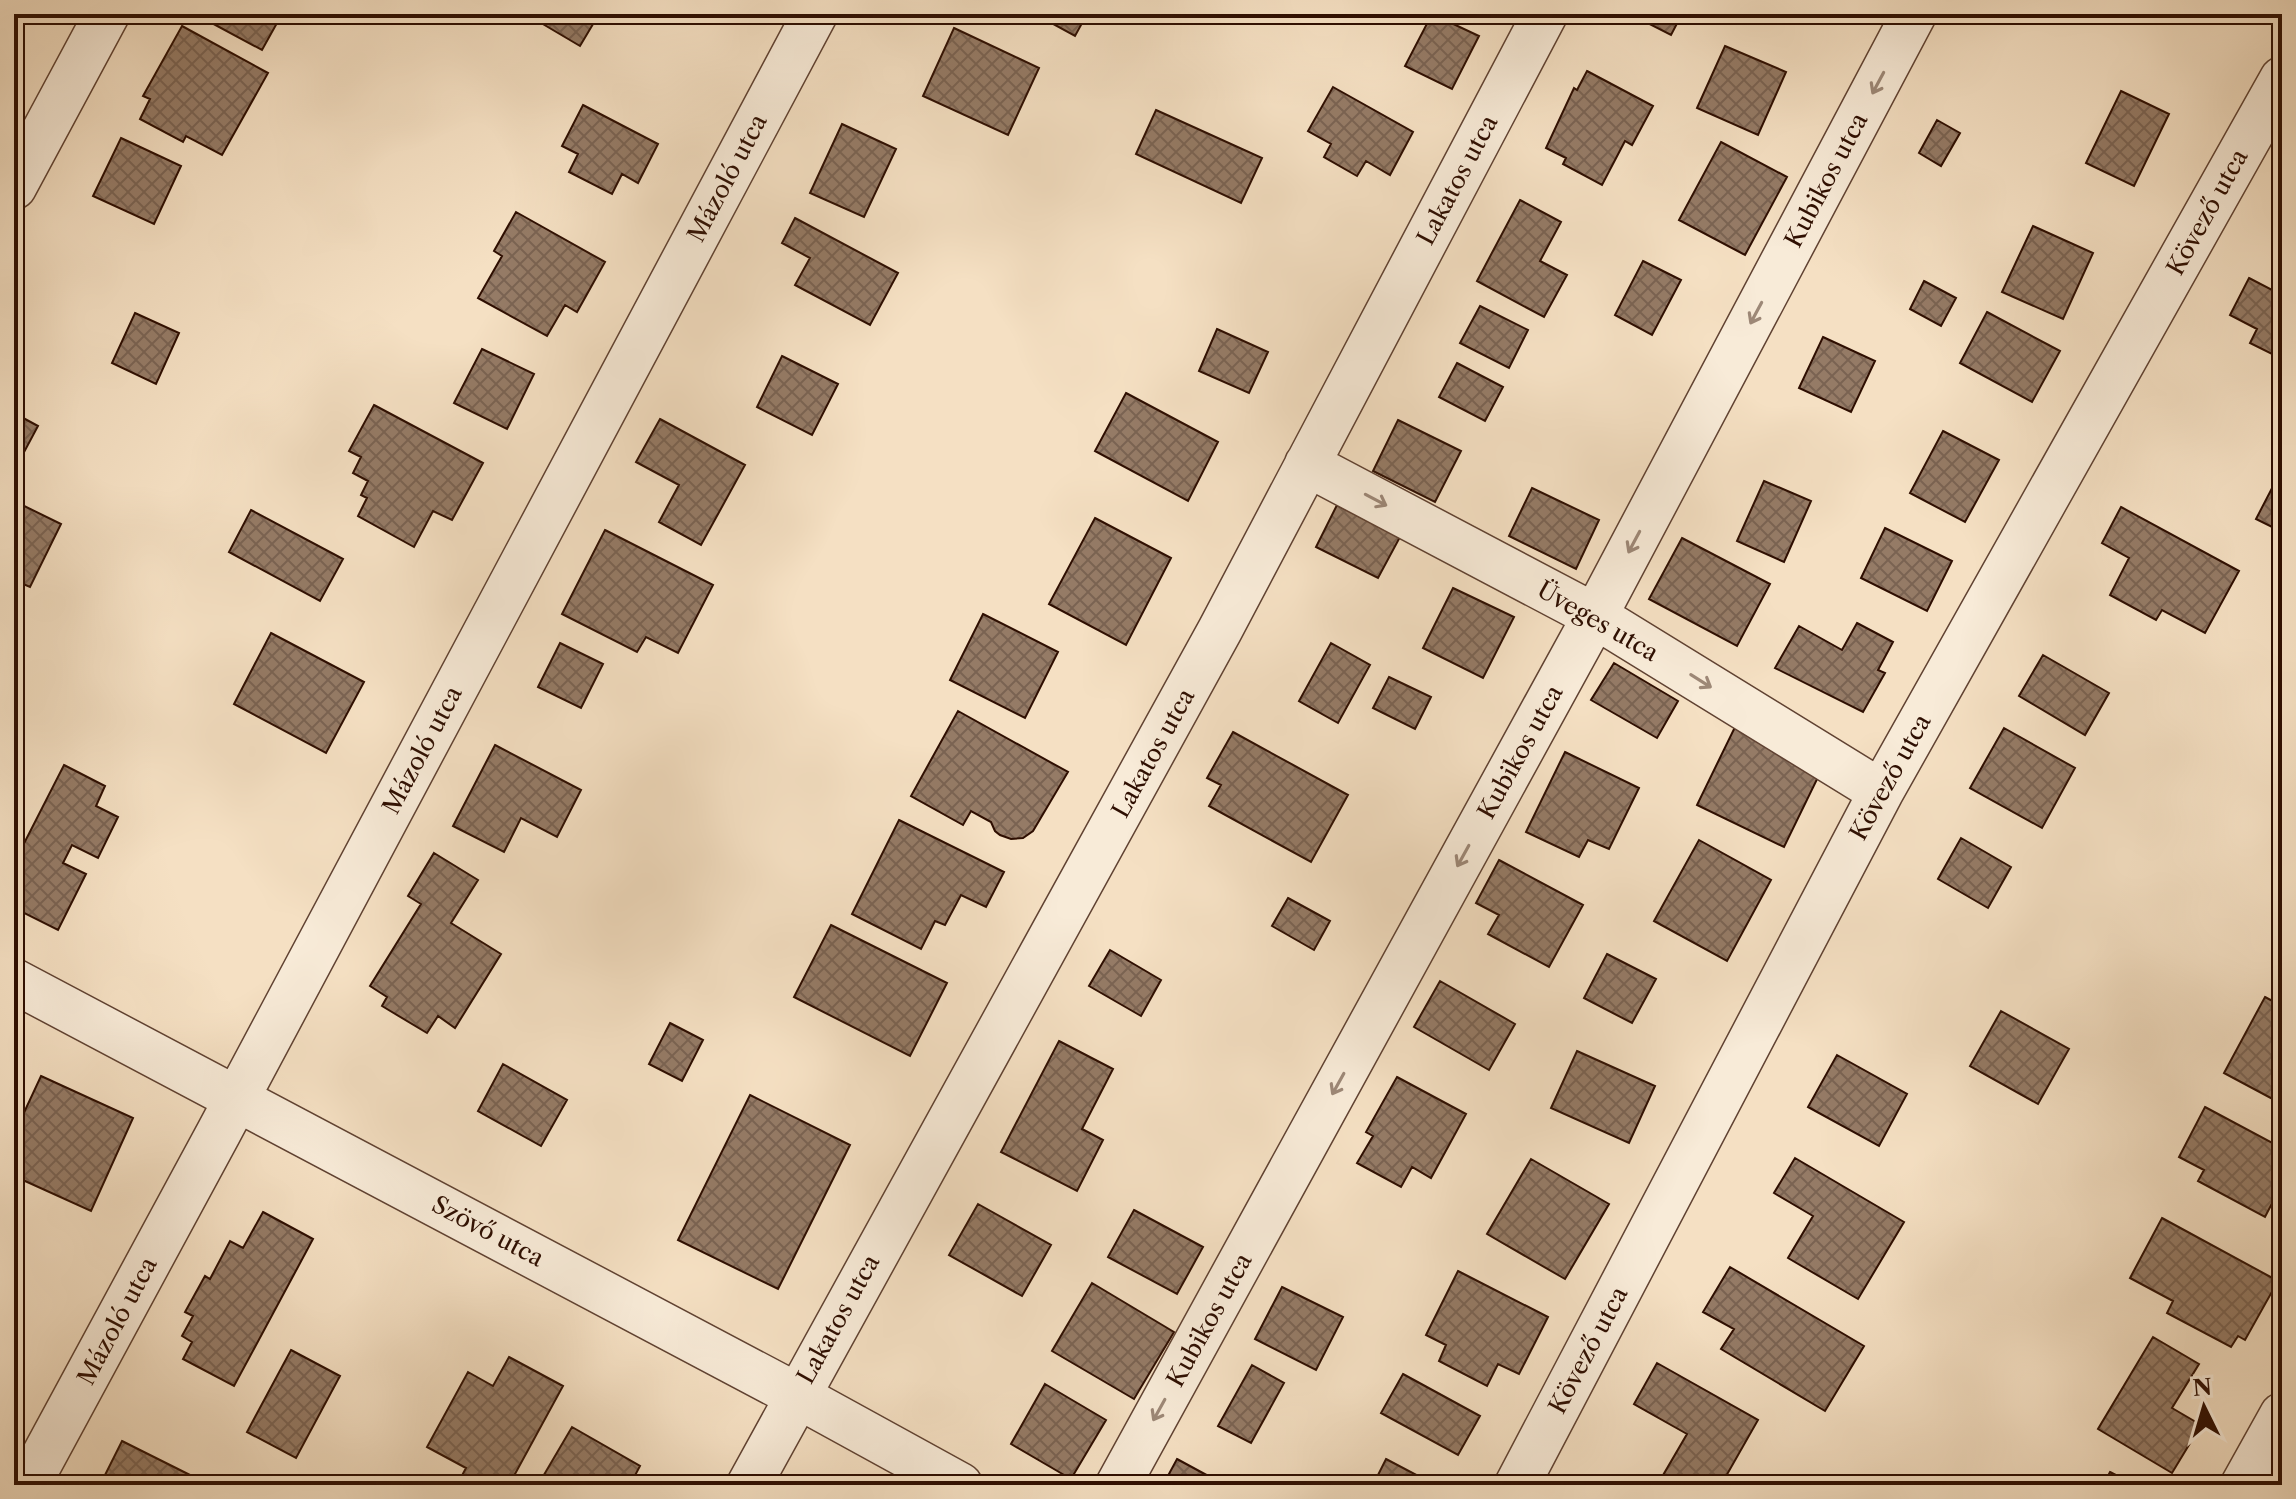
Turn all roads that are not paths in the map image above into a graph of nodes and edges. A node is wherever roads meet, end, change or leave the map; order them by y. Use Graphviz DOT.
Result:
graph roads {
  1 [pos="107,14"];
  2 [pos="815,14"];
  3 [pos="1545,14"];
  4 [pos="1914,14"];
  5 [pos="2282,79"];
  6 [pos="14,187"];
  7 [pos="1307,464"];
  8 [pos="1595,616"];
  9 [pos="1881,792"];
  10 [pos="14,981"];
  11 [pos="236,1098"];
  12 [pos="796,1395"];
  13 [pos="2282,1415"];
  14 [pos="28,1485"];
  15 [pos="749,1485"];
  16 [pos="960,1485"];
  17 [pos="1118,1485"];
  18 [pos="1517,1485"];
  19 [pos="2243,1485"];
  1 -- 6 [label="street"];
  2 -- 11 [label="street, Mázoló utca"];
  3 -- 7 [label="street, Lakatos utca"];
  4 -- 8 [label="street, Kubikos utca, one-way"];
  5 -- 9 [label="street, Kövező utca"];
  7 -- 8 [label="street, Üveges utca, one-way"];
  7 -- 12 [label="street, Lakatos utca"];
  8 -- 9 [label="street, Üveges utca, one-way"];
  8 -- 17 [label="street, Kubikos utca, one-way"];
  9 -- 18 [label="street, Kövező utca"];
  10 -- 11 [label="street, Szövő utca"];
  11 -- 12 [label="street, Szövő utca"];
  11 -- 14 [label="street, Mázoló utca"];
  12 -- 15 [label="street, Lakatos utca"];
  12 -- 16 [label="street, Szövő utca"];
  13 -- 19 [label="street"];
}
